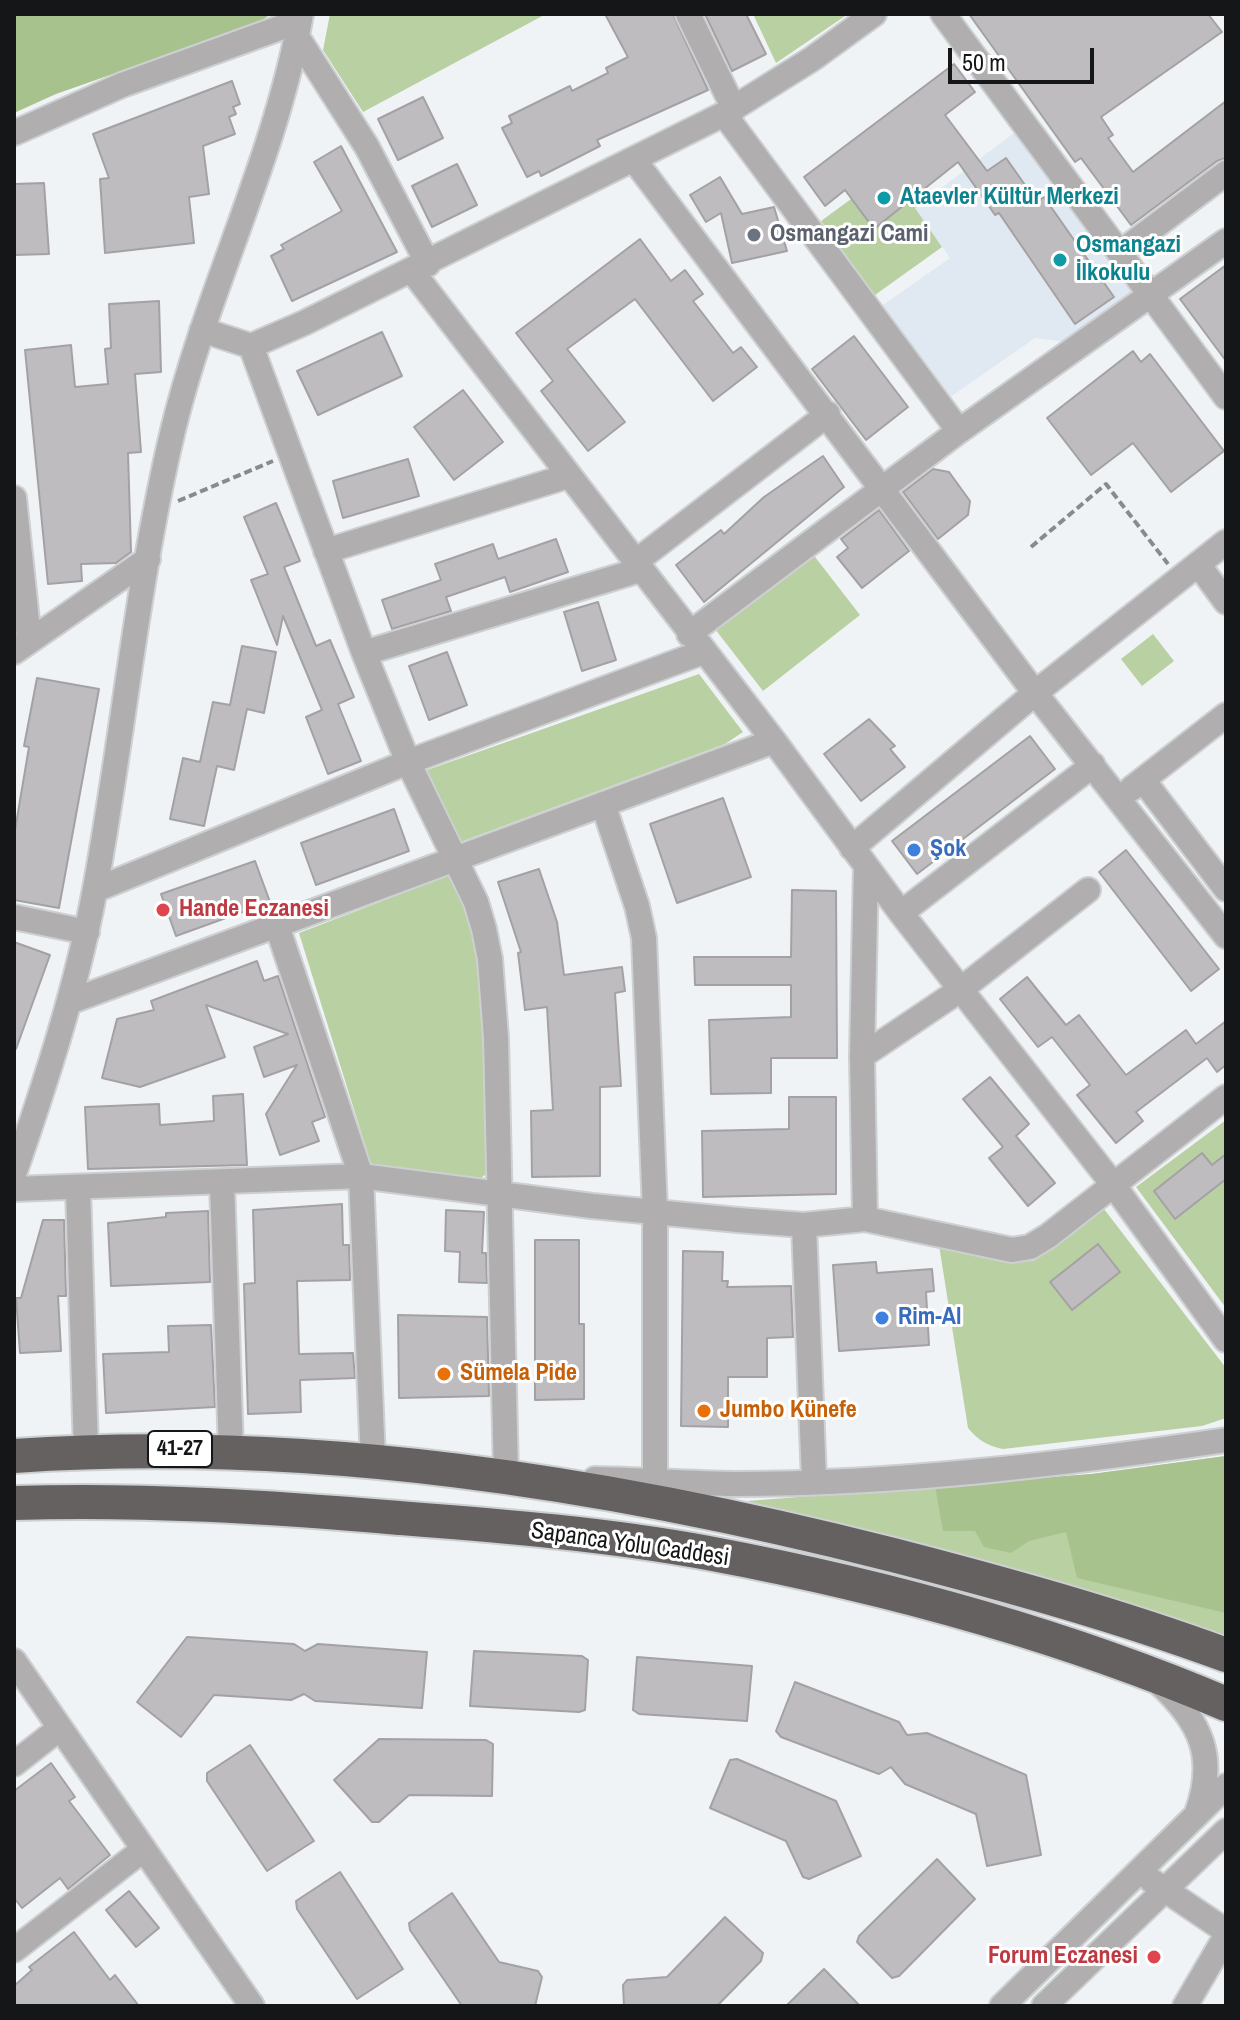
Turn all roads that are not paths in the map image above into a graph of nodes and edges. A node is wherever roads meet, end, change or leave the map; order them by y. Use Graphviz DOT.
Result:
graph roads {
  1 [pos="688,14"];
  2 [pos="874,14"];
  3 [pos="943,14"];
  4 [pos="299,23"];
  5 [pos="729,111"];
  6 [pos="14,133"];
  7 [pos="635,161"];
  8 [pos="1226,173"];
  9 [pos="1226,241"];
  10 [pos="1121,252"];
  11 [pos="420,268"];
  12 [pos="1152,295"];
  13 [pos="202,330"];
  14 [pos="251,346"];
  15 [pos="1226,397"];
  16 [pos="828,414"];
  17 [pos="959,431"];
  18 [pos="568,476"];
  19 [pos="882,488"];
  20 [pos="14,498"];
  21 [pos="1226,542"];
  22 [pos="326,551"];
  23 [pos="148,559"];
  24 [pos="637,566"];
  25 [pos="1188,571"];
  26 [pos="1226,602"];
  27 [pos="696,643"];
  28 [pos="22,646"];
  29 [pos="364,653"];
  30 [pos="1035,693"];
  31 [pos="1226,715"];
  32 [pos="774,741"];
  33 [pos="408,762"];
  34 [pos="1093,765"];
  35 [pos="1143,780"];
  36 [pos="1119,798"];
  37 [pos="603,804"];
  38 [pos="859,857"];
  39 [pos="454,860"];
  40 [pos="1226,889"];
  41 [pos="95,890"];
  42 [pos="1088,890"];
  43 [pos="901,913"];
  44 [pos="14,917"];
  45 [pos="276,923"];
  46 [pos="87,932"];
  47 [pos="1226,936"];
  48 [pos="960,990"];
  49 [pos="69,1002"];
  50 [pos="862,1056"];
  51 [pos="1226,1097"];
  52 [pos="14,1174"];
  53 [pos="361,1176"];
  54 [pos="222,1183"];
  55 [pos="1112,1183"];
  56 [pos="78,1187"];
  57 [pos="14,1189"];
  58 [pos="499,1194"];
  59 [pos="655,1212"];
  60 [pos="865,1219"];
  61 [pos="804,1225"];
  62 [pos="1226,1340"];
  63 [pos="14,1438"];
  64 [pos="1226,1440"];
  65 [pos="231,1451"];
  66 [pos="72,1453"];
  67 [pos="14,1456"];
  68 [pos="360,1459"];
  69 [pos="453,1470"];
  70 [pos="506,1476"];
  71 [pos="655,1481"];
  72 [pos="814,1481"];
  73 [pos="14,1503"];
  74 [pos="1226,1655"];
  75 [pos="14,1661"];
  76 [pos="1149,1673"];
  77 [pos="1226,1704"];
  78 [pos="60,1728"];
  79 [pos="14,1764"];
  80 [pos="1226,1786"];
  81 [pos="1196,1816"];
  82 [pos="1226,1831"];
  83 [pos="144,1849"];
  84 [pos="1139,1872"];
  85 [pos="1163,1890"];
  86 [pos="1226,1934"];
  87 [pos="14,1950"];
  88 [pos="252,2006"];
  89 [pos="1002,2006"];
  90 [pos="1044,2006"];
  91 [pos="1185,2006"];
  1 -- 5 [label="street"];
  2 -- 5 [label="street"];
  3 -- 10 [label="street"];
  4 -- 6 [label="street"];
  4 -- 11 [label="street"];
  4 -- 13 [label="street"];
  5 -- 7 [label="street"];
  5 -- 17 [label="street"];
  7 -- 11 [label="street"];
  7 -- 16 [label="street"];
  8 -- 10 [label="street"];
  9 -- 12 [label="street"];
  10 -- 12 [label="street"];
  11 -- 14 [label="street"];
  11 -- 18 [label="street"];
  12 -- 15 [label="street"];
  12 -- 17 [label="street"];
  13 -- 14 [label="street"];
  13 -- 23 [label="street"];
  14 -- 22 [label="street"];
  16 -- 19 [label="street"];
  16 -- 24 [label="street"];
  17 -- 19 [label="street"];
  18 -- 22 [label="street"];
  18 -- 24 [label="street"];
  19 -- 27 [label="street"];
  19 -- 30 [label="street"];
  20 -- 28 [label="street"];
  21 -- 25 [label="street"];
  22 -- 29 [label="street"];
  23 -- 28 [label="street"];
  23 -- 41 [label="street"];
  24 -- 27 [label="street"];
  24 -- 29 [label="street"];
  25 -- 26 [label="street"];
  25 -- 30 [label="street"];
  27 -- 32 [label="street"];
  27 -- 33 [label="street"];
  29 -- 33 [label="street"];
  30 -- 34 [label="street"];
  30 -- 38 [label="street"];
  31 -- 35 [label="street"];
  32 -- 37 [label="street"];
  32 -- 38 [label="street"];
  33 -- 39 [label="street"];
  33 -- 41 [label="street"];
  34 -- 36 [label="street"];
  34 -- 43 [label="street"];
  35 -- 36 [label="street"];
  35 -- 40 [label="street"];
  36 -- 47 [label="street"];
  37 -- 39 [label="street"];
  37 -- 59 [label="street"];
  38 -- 43 [label="street"];
  38 -- 50 [label="street"];
  39 -- 45 [label="street"];
  39 -- 58 [label="street"];
  41 -- 46 [label="street"];
  42 -- 48 [label="street"];
  43 -- 48 [label="street"];
  44 -- 46 [label="street"];
  45 -- 49 [label="street"];
  45 -- 53 [label="street"];
  46 -- 49 [label="street"];
  48 -- 50 [label="street"];
  48 -- 55 [label="street"];
  49 -- 52 [label="street"];
  50 -- 60 [label="street"];
  51 -- 55 [label="street"];
  53 -- 54 [label="street"];
  53 -- 58 [label="street"];
  53 -- 68 [label="street"];
  54 -- 56 [label="street"];
  54 -- 65 [label="street"];
  55 -- 60 [label="street"];
  55 -- 62 [label="street"];
  56 -- 57 [label="street"];
  56 -- 66 [label="street"];
  58 -- 59 [label="street"];
  58 -- 70 [label="street"];
  59 -- 61 [label="street"];
  59 -- 71 [label="street"];
  60 -- 61 [label="street"];
  61 -- 72 [label="street"];
  63 -- 66 [label="street"];
  64 -- 72 [label="street"];
  65 -- 66 [label="highway, Sapanca Yolu Caddesi / 41-27"];
  65 -- 68 [label="highway, Sapanca Yolu Caddesi / 41-27"];
  66 -- 67 [label="highway, Sapanca Yolu Caddesi / 41-27"];
  68 -- 69 [label="highway, Sapanca Yolu Caddesi"];
  69 -- 70 [label="street"];
  69 -- 74 [label="highway, Sapanca Yolu Caddesi"];
  70 -- 71 [label="street"];
  71 -- 72 [label="street"];
  73 -- 76 [label="highway, Sapanca Yolu Caddesi"];
  75 -- 78 [label="street"];
  76 -- 77 [label="highway, Sapanca Yolu Caddesi"];
  76 -- 81 [label="street"];
  78 -- 79 [label="street"];
  78 -- 83 [label="street"];
  80 -- 81 [label="street"];
  81 -- 84 [label="street"];
  82 -- 85 [label="street"];
  83 -- 87 [label="street"];
  83 -- 88 [label="street"];
  84 -- 85 [label="street"];
  84 -- 89 [label="street"];
  85 -- 86 [label="street"];
  85 -- 90 [label="street"];
  86 -- 91 [label="street"];
}
